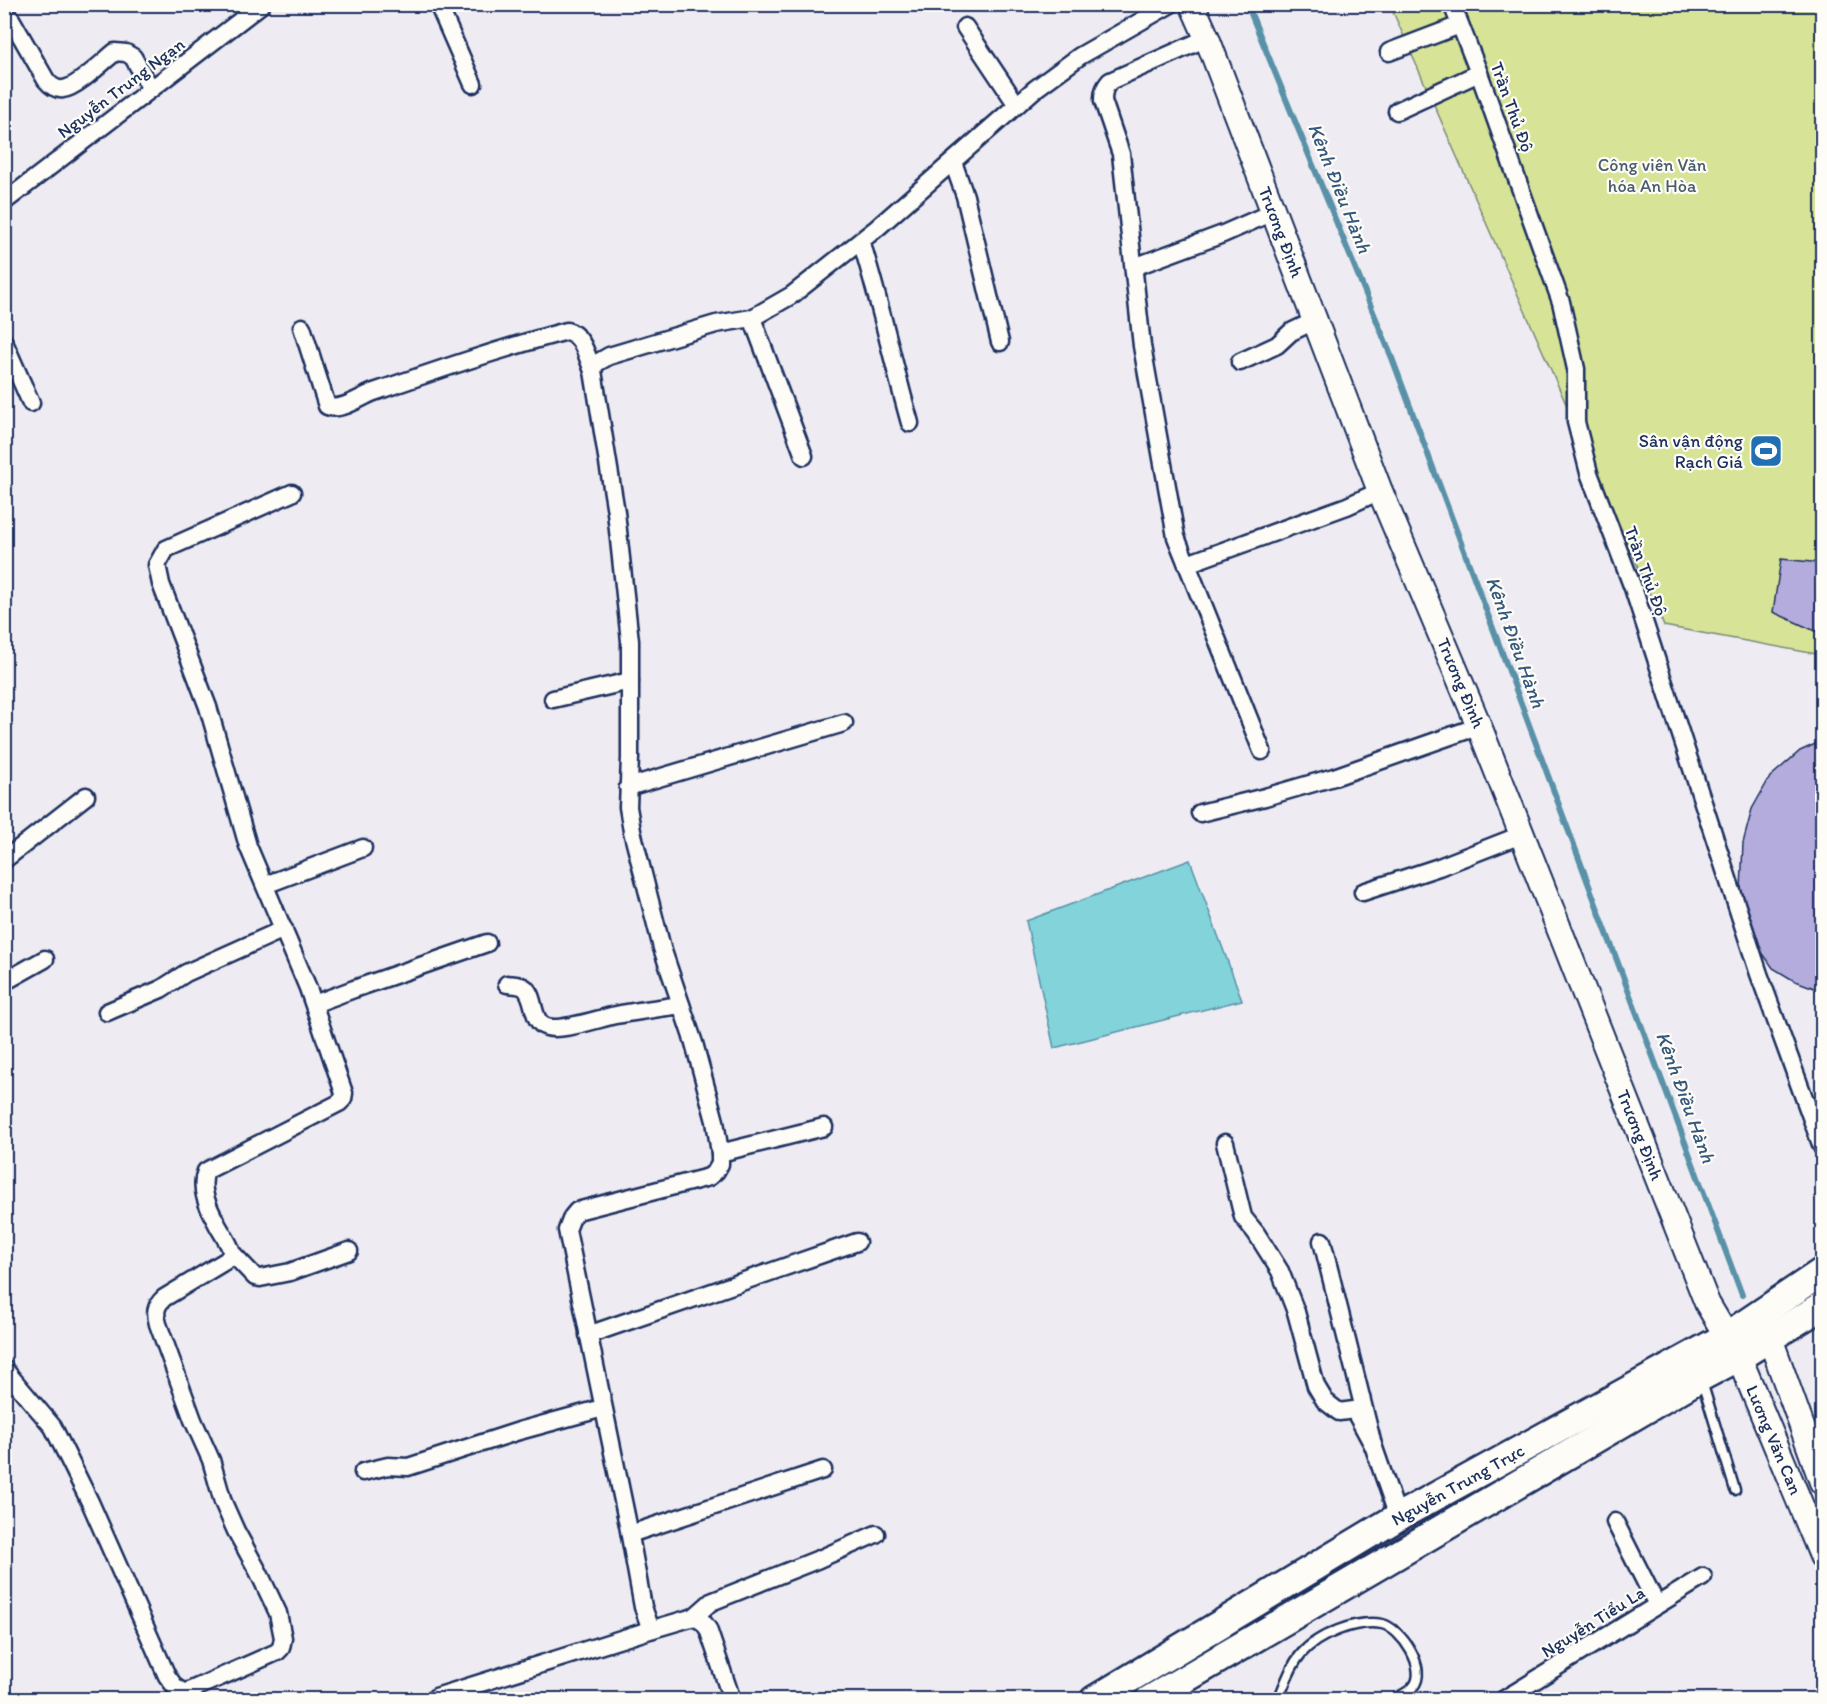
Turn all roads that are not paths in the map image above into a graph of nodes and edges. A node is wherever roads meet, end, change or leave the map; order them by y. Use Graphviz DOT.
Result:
graph roads {
  1 [pos="262,4"];
  2 [pos="438,4"];
  3 [pos="1171,4"];
  4 [pos="1192,4"];
  5 [pos="1452,4"];
  6 [pos="11,19"];
  7 [pos="1460,25"];
  8 [pos="964,27"];
  9 [pos="1207,38"];
  10 [pos="1389,52"];
  11 [pos="1479,73"];
  12 [pos="473,84"];
  13 [pos="151,89"];
  14 [pos="1017,105"];
  15 [pos="1397,111"];
  16 [pos="952,162"];
  17 [pos="4,202"];
  18 [pos="1273,212"];
  19 [pos="861,241"];
  20 [pos="1134,267"];
  21 [pos="752,318"];
  22 [pos="1314,321"];
  23 [pos="302,327"];
  24 [pos="4,342"];
  25 [pos="1000,342"];
  26 [pos="1240,362"];
  27 [pos="593,371"];
  28 [pos="31,403"];
  29 [pos="910,423"];
  30 [pos="804,456"];
  31 [pos="1380,491"];
  32 [pos="292,493"];
  33 [pos="1187,564"];
  34 [pos="630,681"];
  35 [pos="553,699"];
  36 [pos="844,723"];
  37 [pos="1479,726"];
  38 [pos="1262,751"];
  39 [pos="628,787"];
  40 [pos="86,796"];
  41 [pos="1200,813"];
  42 [pos="1521,835"];
  43 [pos="363,848"];
  44 [pos="4,860"];
  45 [pos="265,885"];
  46 [pos="1363,892"];
  47 [pos="284,929"];
  48 [pos="487,943"];
  49 [pos="45,959"];
  50 [pos="4,982"];
  51 [pos="507,984"];
  52 [pos="314,1004"];
  53 [pos="681,1005"];
  54 [pos="107,1012"];
  55 [pos="824,1127"];
  56 [pos="1226,1143"];
  57 [pos="1822,1147"];
  58 [pos="720,1153"];
  59 [pos="1322,1241"];
  60 [pos="857,1242"];
  61 [pos="349,1251"];
  62 [pos="232,1253"];
  63 [pos="1822,1272"];
  64 [pos="1822,1306"];
  65 [pos="1759,1314"];
  66 [pos="588,1335"];
  67 [pos="1770,1338"];
  68 [pos="1733,1347"];
  69 [pos="4,1369"];
  70 [pos="1701,1377"];
  71 [pos="603,1408"];
  72 [pos="1373,1445"];
  73 [pos="823,1470"];
  74 [pos="363,1472"];
  75 [pos="1822,1482"];
  76 [pos="1735,1490"];
  77 [pos="1398,1517"];
  78 [pos="1615,1522"];
  79 [pos="630,1534"];
  80 [pos="876,1534"];
  81 [pos="1822,1557"];
  82 [pos="1703,1577"];
  83 [pos="1657,1605"];
  84 [pos="694,1617"];
  85 [pos="653,1629"];
  86 [pos="1164,1657"];
  87 [pos="1180,1691"];
  88 [pos="191,1696"];
  89 [pos="436,1696"];
  90 [pos="732,1700"];
  91 [pos="1094,1700"];
  92 [pos="1149,1700"];
  93 [pos="1278,1700"];
  94 [pos="1393,1700"];
  95 [pos="1503,1700"];
  1 -- 13 [label="street, Nguyễn Trung Ngạn"];
  2 -- 12 [label="street"];
  3 -- 14 [label="street"];
  4 -- 9 [label="street, Trương Định"];
  5 -- 7 [label="street, Trần Thủ Độ"];
  6 -- 13 [label="street"];
  7 -- 10 [label="street"];
  7 -- 11 [label="street, Trần Thủ Độ"];
  8 -- 14 [label="street"];
  9 -- 18 [label="street, Trương Định"];
  9 -- 20 [label="street"];
  11 -- 15 [label="street"];
  11 -- 57 [label="street, Trần Thủ Độ"];
  13 -- 17 [label="street, Nguyễn Trung Ngạn"];
  14 -- 16 [label="street"];
  16 -- 19 [label="street"];
  16 -- 25 [label="street"];
  18 -- 20 [label="street"];
  18 -- 22 [label="street, Trương Định"];
  19 -- 21 [label="street"];
  19 -- 29 [label="street"];
  20 -- 33 [label="street"];
  21 -- 27 [label="street"];
  21 -- 30 [label="street"];
  22 -- 26 [label="street"];
  22 -- 31 [label="street, Trương Định"];
  23 -- 27 [label="street"];
  24 -- 28 [label="street"];
  27 -- 34 [label="street"];
  31 -- 33 [label="street"];
  31 -- 37 [label="street, Trương Định"];
  32 -- 45 [label="street"];
  33 -- 38 [label="street"];
  34 -- 35 [label="street"];
  34 -- 39 [label="street"];
  36 -- 39 [label="street"];
  37 -- 41 [label="street"];
  37 -- 42 [label="street, Trương Định"];
  39 -- 53 [label="street"];
  40 -- 44 [label="street"];
  42 -- 46 [label="street"];
  42 -- 68 [label="street, Trương Định"];
  43 -- 45 [label="street"];
  45 -- 47 [label="street"];
  47 -- 52 [label="street"];
  47 -- 54 [label="street"];
  48 -- 52 [label="street"];
  49 -- 50 [label="street"];
  51 -- 53 [label="street"];
  52 -- 62 [label="street"];
  53 -- 58 [label="street"];
  55 -- 58 [label="street"];
  56 -- 72 [label="street"];
  58 -- 66 [label="street"];
  59 -- 72 [label="street"];
  60 -- 66 [label="street"];
  61 -- 62 [label="street"];
  62 -- 88 [label="street"];
  63 -- 65 [label="main road, Nguyễn Trung Trực"];
  64 -- 67 [label="main road, Nguyễn Trung Trực"];
  65 -- 67 [label="street, Lương Văn Can"];
  65 -- 68 [label="main road, Nguyễn Trung Trực"];
  66 -- 71 [label="street"];
  67 -- 68 [label="main road, Nguyễn Trung Trực"];
  67 -- 75 [label="street, Lương Văn Can"];
  68 -- 70 [label="main road, Nguyễn Trung Trực"];
  68 -- 77 [label="main road, Nguyễn Trung Trực"];
  68 -- 81 [label="street, Lương Văn Can"];
  69 -- 88 [label="street"];
  70 -- 76 [label="lane"];
  70 -- 87 [label="main road, Nguyễn Trung Trực"];
  71 -- 74 [label="street"];
  71 -- 79 [label="street"];
  72 -- 77 [label="street"];
  73 -- 79 [label="street"];
  77 -- 86 [label="main road, Nguyễn Trung Trực"];
  78 -- 83 [label="street"];
  79 -- 85 [label="street"];
  80 -- 84 [label="street"];
  82 -- 83 [label="street, Nguyễn Tiểu La"];
  83 -- 95 [label="street, Nguyễn Tiểu La"];
  84 -- 85 [label="street"];
  84 -- 90 [label="street"];
  85 -- 89 [label="street"];
  86 -- 87 [label="main road"];
  86 -- 91 [label="main road, Nguyễn Trung Trực"];
  87 -- 92 [label="main road, Nguyễn Trung Trực"];
  93 -- 94 [label="lane"];
}
